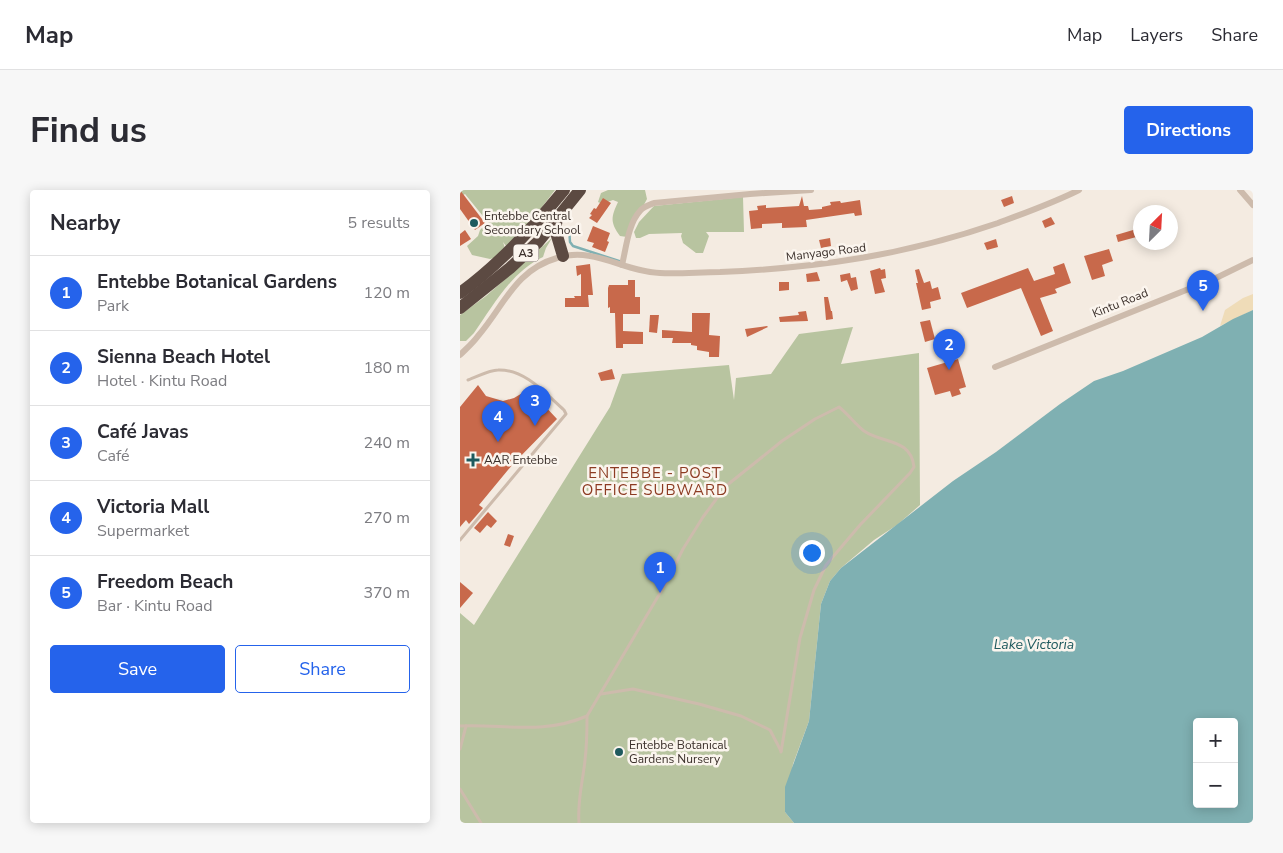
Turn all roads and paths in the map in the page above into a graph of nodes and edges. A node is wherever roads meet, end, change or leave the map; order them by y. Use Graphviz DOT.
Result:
graph roads {
  1 [pos="564,190"];
  2 [pos="580,190"];
  3 [pos="811,190"];
  4 [pos="1079,190"];
  5 [pos="1240,190"];
  6 [pos="1253,205"];
  7 [pos="557,219"];
  8 [pos="566,256"];
  9 [pos="1253,260"];
  10 [pos="622,265"];
  11 [pos="461,302"];
  12 [pos="460,355"];
  13 [pos="995,367"];
  14 [pos="468,380"];
  15 [pos="460,540"];
  16 [pos="601,694"];
  17 [pos="587,716"];
  18 [pos="460,726"];
  19 [pos="466,726"];
  20 [pos="460,749"];
  21 [pos="460,789"];
  22 [pos="481,823"];
  23 [pos="579,823"];
  1 -- 11 [label="highway, A3"];
  2 -- 7 [label="highway, A3"];
  3 -- 10 [label="street"];
  4 -- 10 [label="street, Manyago Road"];
  5 -- 6 [label="street"];
  7 -- 8 [label="highway"];
  7 -- 11 [label="highway, A3"];
  8 -- 10 [label="street, Manyago Road"];
  8 -- 12 [label="street"];
  9 -- 13 [label="street, Kintu Road"];
  14 -- 15 [label="lane"];
  16 -- 16 [label="lane"];
  16 -- 17 [label="lane"];
  17 -- 19 [label="lane"];
  17 -- 23 [label="lane"];
  18 -- 19 [label="lane"];
  19 -- 20 [label="lane"];
  21 -- 22 [label="lane"];
}
